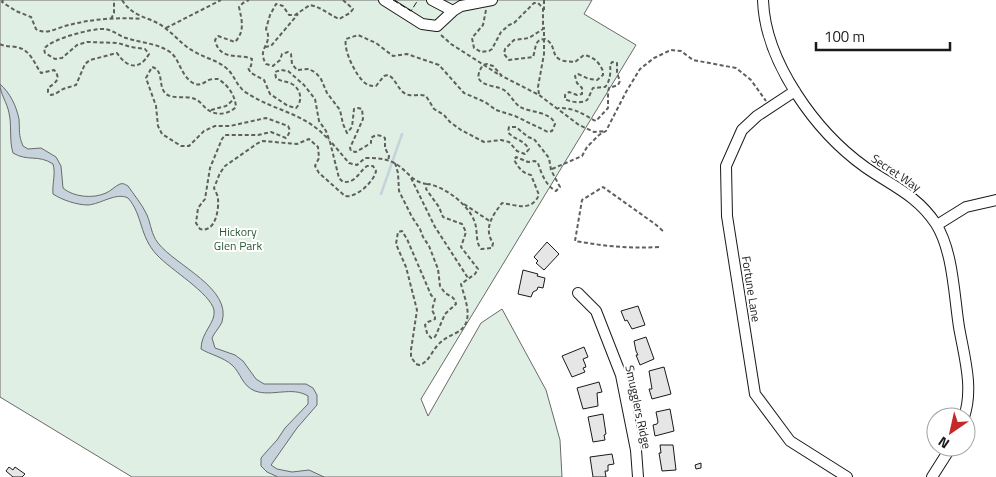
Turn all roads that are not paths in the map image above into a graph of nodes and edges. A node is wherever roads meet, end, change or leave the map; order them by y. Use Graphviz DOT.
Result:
graph roads {
  1 [pos="384,0"];
  2 [pos="432,0"];
  3 [pos="763,0"];
  4 [pos="489,1"];
  5 [pos="452,11"];
  6 [pos="795,91"];
  7 [pos="996,200"];
  8 [pos="937,225"];
  9 [pos="578,293"];
  10 [pos="966,407"];
  11 [pos="945,457"];
  12 [pos="638,477"];
  13 [pos="847,477"];
  14 [pos="932,477"];
  1 -- 5 [label="street"];
  2 -- 5 [label="street"];
  3 -- 6 [label="street, Secret Way"];
  4 -- 5 [label="street"];
  6 -- 8 [label="street, Secret Way"];
  6 -- 13 [label="street, Fortune Lane"];
  7 -- 8 [label="street"];
  8 -- 10 [label="street, Secret Way"];
  9 -- 12 [label="street, Smugglers Ridge"];
  11 -- 14 [label="street"];
}
